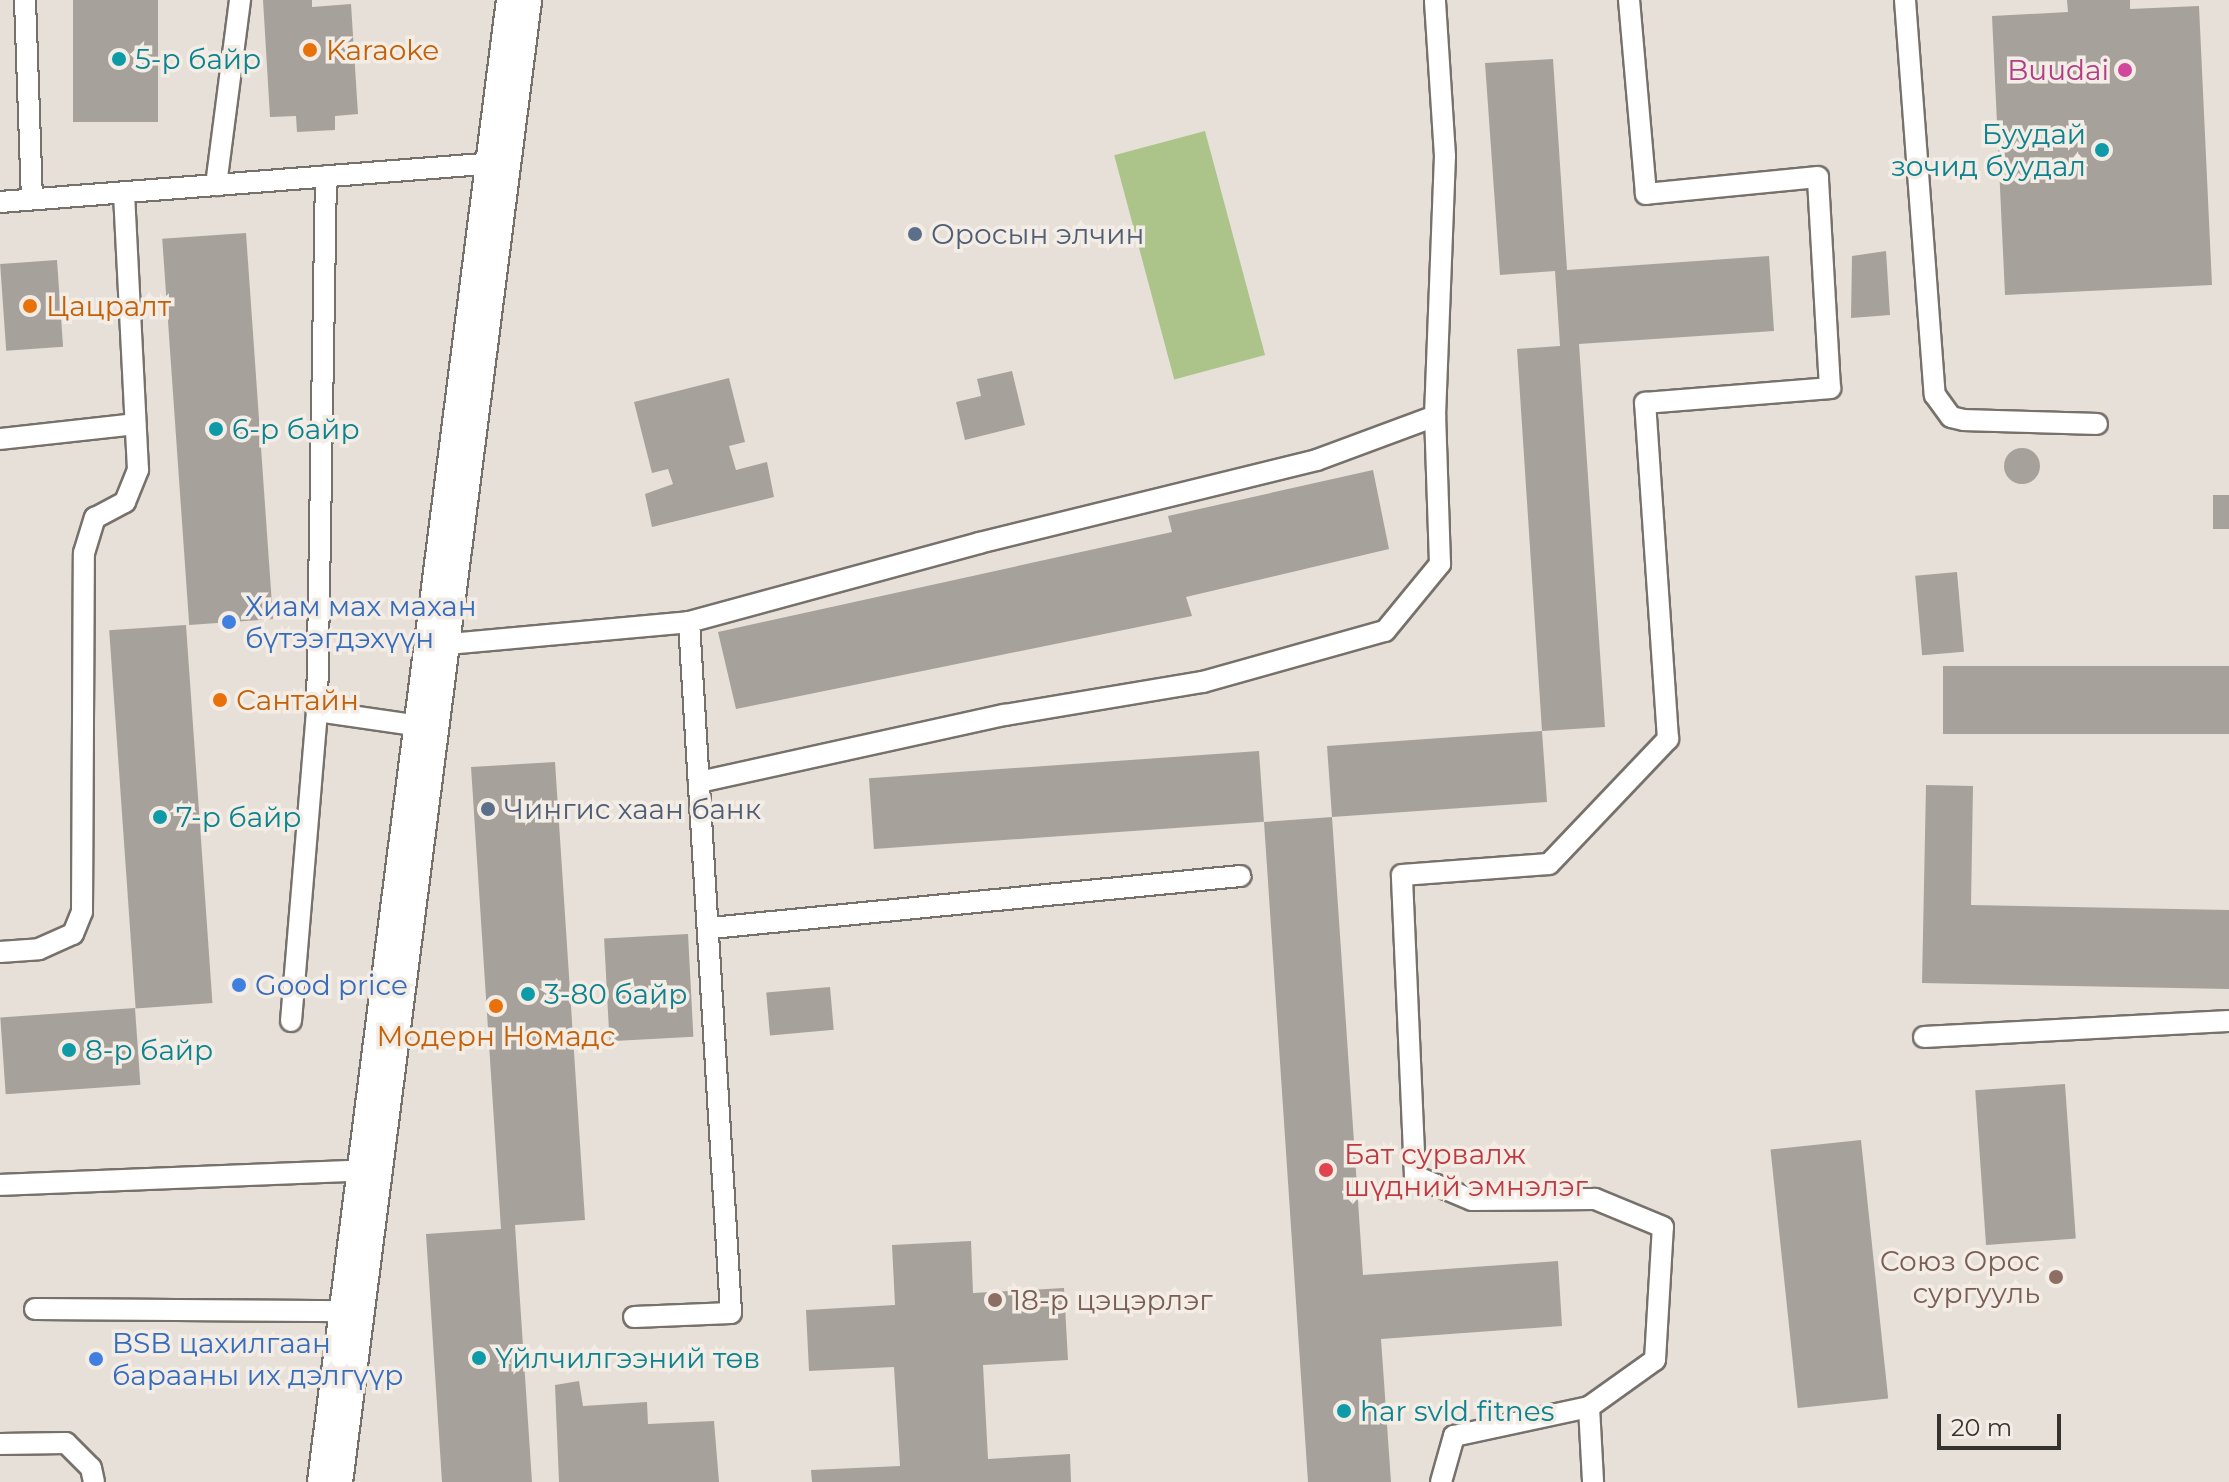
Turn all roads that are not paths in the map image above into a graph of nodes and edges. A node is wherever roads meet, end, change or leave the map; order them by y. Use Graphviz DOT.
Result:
graph roads {
  1 [pos="25,0"];
  2 [pos="240,0"];
  3 [pos="519,0"];
  4 [pos="1435,0"];
  5 [pos="1629,0"];
  6 [pos="1906,0"];
  7 [pos="498,163"];
  8 [pos="326,176"];
  9 [pos="216,185"];
  10 [pos="124,193"];
  11 [pos="32,199"];
  12 [pos="0,202"];
  13 [pos="1435,416"];
  14 [pos="135,424"];
  15 [pos="2097,424"];
  16 [pos="0,439"];
  17 [pos="689,622"];
  18 [pos="438,645"];
  19 [pos="317,711"];
  20 [pos="427,727"];
  21 [pos="699,782"];
  22 [pos="1240,876"];
  23 [pos="711,928"];
  24 [pos="0,952"];
  25 [pos="291,1021"];
  26 [pos="2229,1021"];
  27 [pos="1924,1037"];
  28 [pos="370,1170"];
  29 [pos="0,1185"];
  30 [pos="35,1309"];
  31 [pos="352,1311"];
  32 [pos="634,1317"];
  33 [pos="1589,1407"];
  34 [pos="0,1444"];
  35 [pos="94,1482"];
  36 [pos="330,1482"];
  37 [pos="1441,1482"];
  38 [pos="1593,1482"];
  1 -- 11 [label="lane"];
  2 -- 9 [label="lane"];
  3 -- 7 [label="street"];
  4 -- 13 [label="lane"];
  5 -- 33 [label="lane"];
  6 -- 15 [label="lane"];
  7 -- 8 [label="lane"];
  7 -- 18 [label="street"];
  8 -- 9 [label="lane"];
  8 -- 19 [label="lane"];
  9 -- 10 [label="lane"];
  10 -- 11 [label="lane"];
  10 -- 14 [label="lane"];
  11 -- 12 [label="lane"];
  13 -- 17 [label="lane"];
  13 -- 21 [label="lane"];
  14 -- 16 [label="lane"];
  14 -- 24 [label="lane"];
  17 -- 18 [label="lane"];
  17 -- 21 [label="lane"];
  18 -- 20 [label="street"];
  19 -- 20 [label="lane"];
  19 -- 25 [label="lane"];
  20 -- 28 [label="street"];
  21 -- 23 [label="lane"];
  22 -- 23 [label="lane"];
  23 -- 32 [label="lane"];
  26 -- 27 [label="lane"];
  28 -- 29 [label="lane"];
  28 -- 31 [label="street"];
  30 -- 31 [label="lane"];
  31 -- 36 [label="street"];
  33 -- 37 [label="lane"];
  33 -- 38 [label="lane"];
  34 -- 35 [label="lane"];
}
